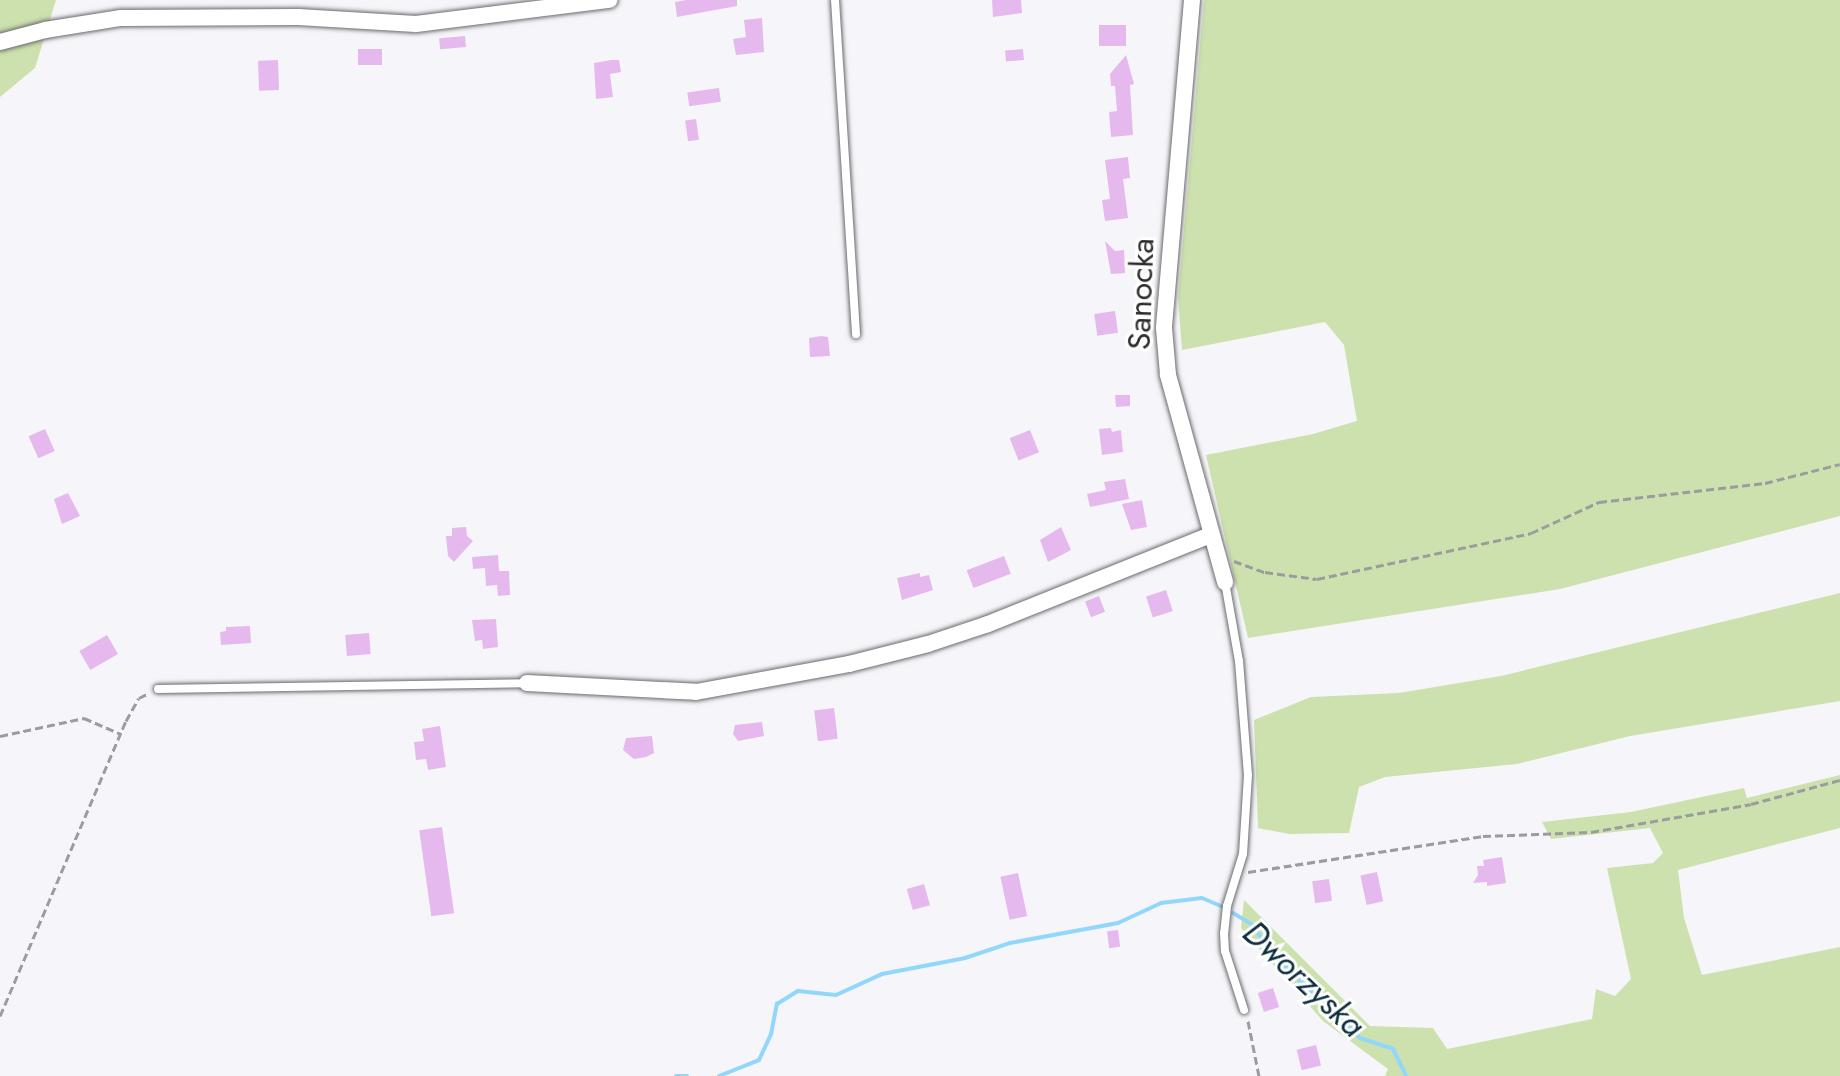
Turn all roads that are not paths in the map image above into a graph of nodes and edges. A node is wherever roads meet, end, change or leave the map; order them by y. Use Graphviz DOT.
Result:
graph roads {
  1 [pos="610,0"];
  2 [pos="835,0"];
  3 [pos="1192,0"];
  4 [pos="0,42"];
  5 [pos="856,334"];
  6 [pos="1210,535"];
  7 [pos="1225,582"];
  8 [pos="527,683"];
  9 [pos="158,689"];
  10 [pos="1244,1010"];
  1 -- 4 [label="street"];
  2 -- 5 [label="lane"];
  3 -- 6 [label="street, Sanocka"];
  6 -- 7 [label="street, Sanocka"];
  6 -- 8 [label="street"];
  7 -- 10 [label="lane"];
  8 -- 9 [label="lane"];
}
